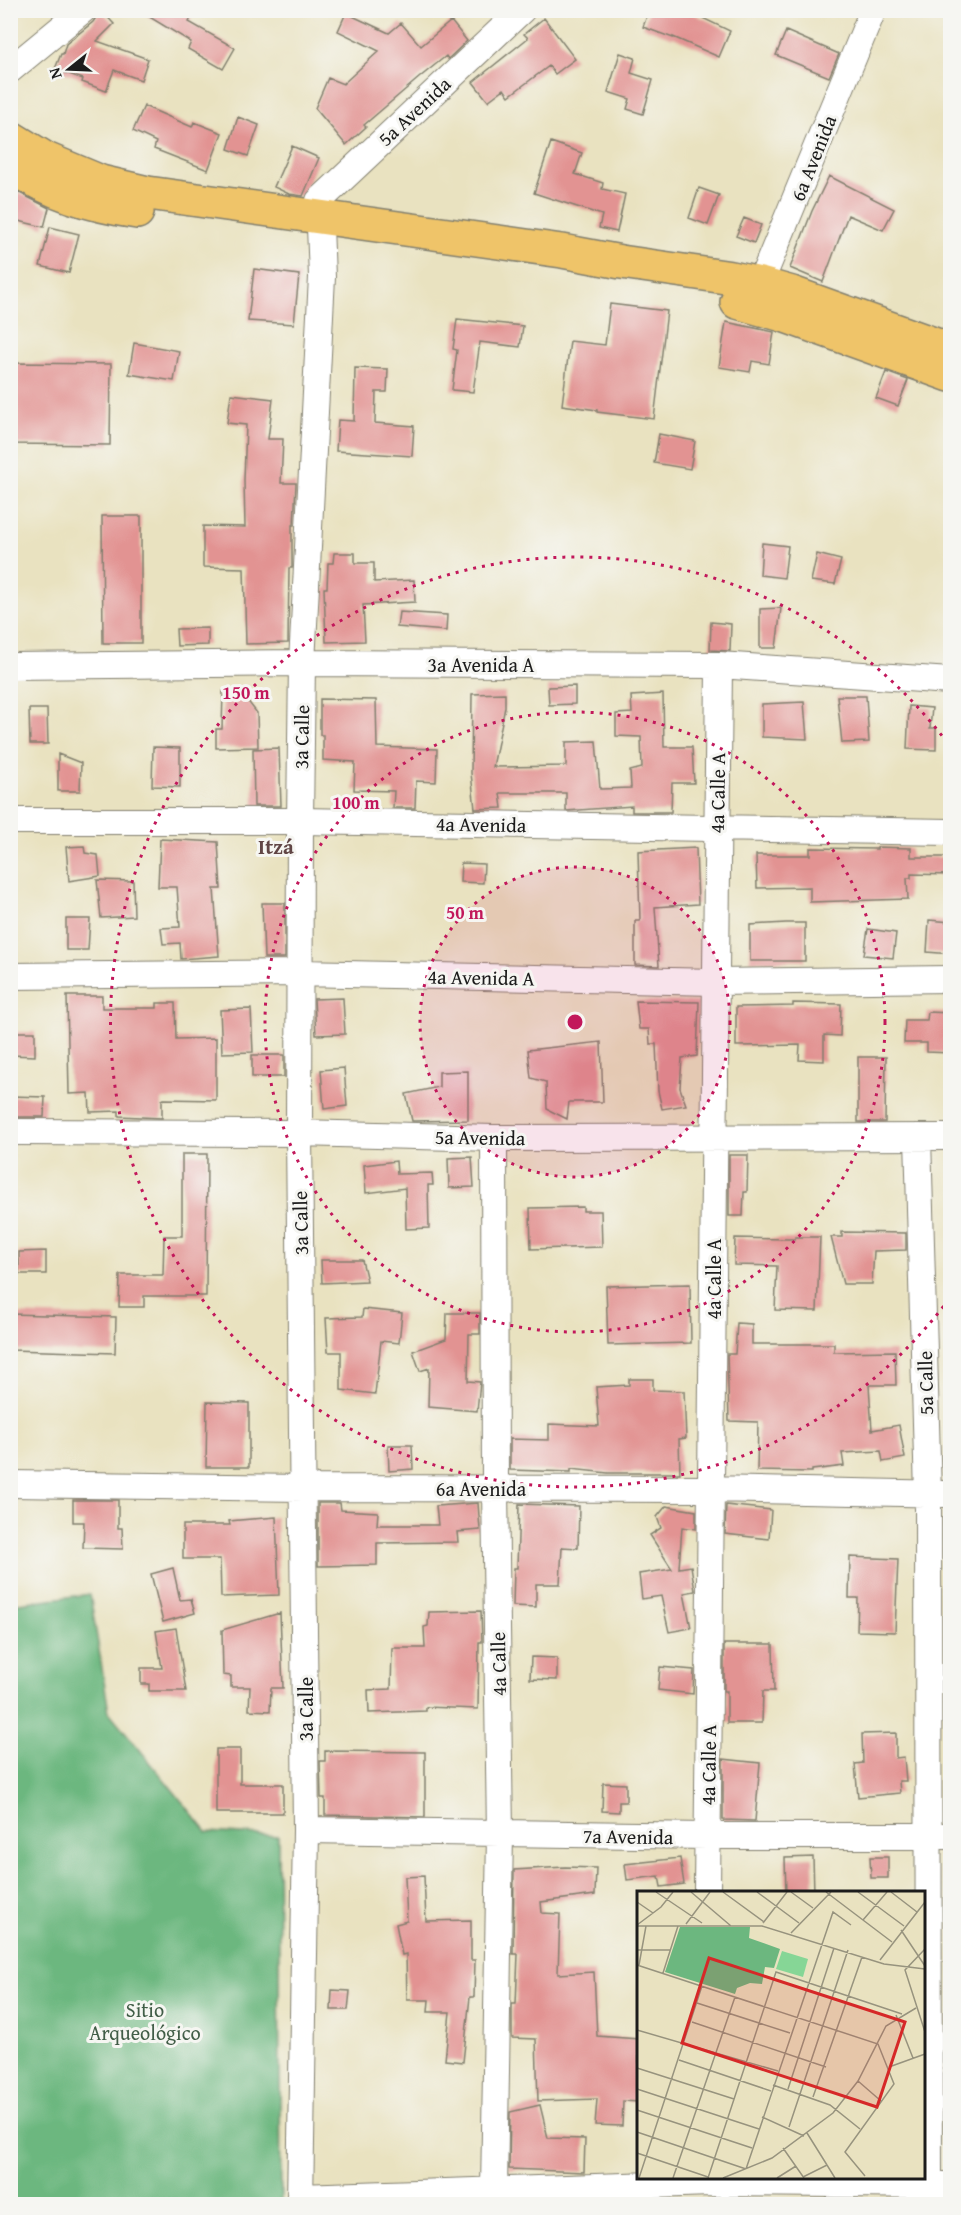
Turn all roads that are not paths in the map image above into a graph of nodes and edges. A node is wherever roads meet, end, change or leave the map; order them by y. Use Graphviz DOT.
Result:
graph roads {
  1 [pos="83,10"];
  2 [pos="873,10"];
  3 [pos="517,12"];
  4 [pos="10,70"];
  5 [pos="10,137"];
  6 [pos="10,166"];
  7 [pos="320,230"];
  8 [pos="756,294"];
  9 [pos="951,350"];
  10 [pos="951,375"];
  11 [pos="302,663"];
  12 [pos="719,665"];
  13 [pos="10,666"];
  14 [pos="951,681"];
  15 [pos="10,821"];
  16 [pos="300,821"];
  17 [pos="717,828"];
  18 [pos="951,832"];
  19 [pos="301,973"];
  20 [pos="10,976"];
  21 [pos="951,979"];
  22 [pos="716,982"];
  23 [pos="10,1132"];
  24 [pos="299,1133"];
  25 [pos="714,1136"];
  26 [pos="918,1137"];
  27 [pos="951,1137"];
  28 [pos="494,1138"];
  29 [pos="10,1484"];
  30 [pos="303,1488"];
  31 [pos="495,1488"];
  32 [pos="711,1489"];
  33 [pos="939,1494"];
  34 [pos="306,1830"];
  35 [pos="500,1834"];
  36 [pos="706,1836"];
  37 [pos="939,1836"];
  38 [pos="707,1891"];
  39 [pos="711,2180"];
  40 [pos="494,2190"];
  41 [pos="936,2192"];
  42 [pos="300,2201"];
  1 -- 4 [label="street"];
  2 -- 8 [label="street, 6a Avenida"];
  3 -- 7 [label="street, 5a Avenida"];
  5 -- 7 [label="main road"];
  6 -- 7 [label="main road"];
  7 -- 8 [label="main road"];
  7 -- 11 [label="street, 3a Calle"];
  8 -- 9 [label="main road"];
  8 -- 10 [label="main road"];
  11 -- 12 [label="street, 3a Avenida A"];
  11 -- 13 [label="street, 3a Avenida A"];
  11 -- 16 [label="street, 3a Calle"];
  12 -- 14 [label="street, 3a Avenida A"];
  12 -- 17 [label="street, 4a Calle A"];
  15 -- 16 [label="street, 4a Avenida"];
  16 -- 17 [label="street, 4a Avenida"];
  16 -- 19 [label="street, 3a Calle"];
  17 -- 18 [label="street, 4a Avenida"];
  17 -- 22 [label="street, 4a Calle A"];
  19 -- 20 [label="street, 4a Avenida A"];
  19 -- 22 [label="street, 4a Avenida A"];
  19 -- 24 [label="street, 3a Calle"];
  21 -- 22 [label="street, 4a Avenida A"];
  22 -- 25 [label="street, 4a Calle A"];
  23 -- 24 [label="street, 5a Avenida"];
  24 -- 28 [label="street, 5a Avenida"];
  24 -- 30 [label="street, 3a Calle"];
  25 -- 26 [label="street, 5a Avenida"];
  25 -- 28 [label="street, 5a Avenida"];
  25 -- 32 [label="street, 4a Calle A"];
  26 -- 27 [label="street, 5a Avenida"];
  26 -- 33 [label="street, 5a Calle"];
  28 -- 31 [label="street, 4a Calle"];
  29 -- 30 [label="street, 6a Avenida"];
  30 -- 31 [label="street, 6a Avenida"];
  30 -- 34 [label="street, 3a Calle"];
  31 -- 32 [label="street, 6a Avenida"];
  31 -- 35 [label="street, 4a Calle"];
  32 -- 33 [label="street, 6a Avenida"];
  32 -- 36 [label="street, 4a Calle A"];
  33 -- 37 [label="street, 5a Calle"];
  34 -- 35 [label="street, 7a Avenida"];
  34 -- 42 [label="street, 3a Calle"];
  35 -- 36 [label="street, 7a Avenida"];
  35 -- 40 [label="street, 4a Calle"];
  36 -- 37 [label="street, 7a Avenida"];
  36 -- 38 [label="street, 4a Calle A"];
  37 -- 41 [label="street, 5a Calle"];
  39 -- 40 [label="street"];
  39 -- 41 [label="street"];
  40 -- 42 [label="street"];
}
